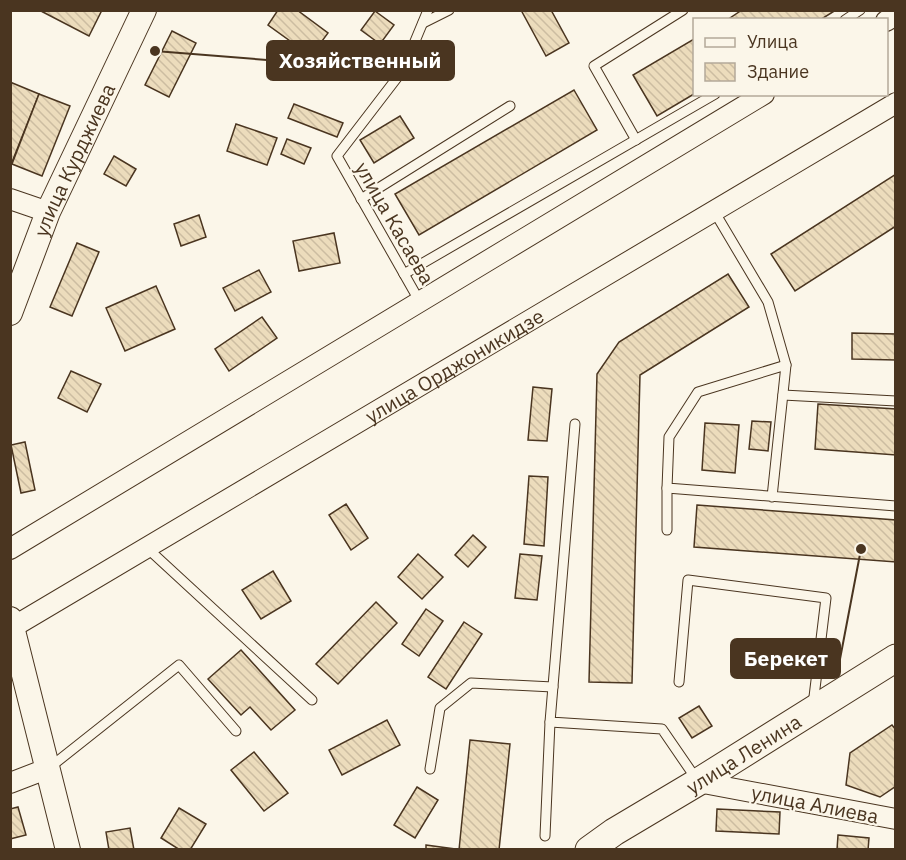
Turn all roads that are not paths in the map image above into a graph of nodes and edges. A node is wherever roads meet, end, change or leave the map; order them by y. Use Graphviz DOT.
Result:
graph roads {
  1 [pos="144,10"];
  2 [pos="428,10"];
  3 [pos="449,10"];
  4 [pos="683,10"];
  5 [pos="423,23"];
  6 [pos="712,96"];
  7 [pos="761,96"];
  8 [pos="896,103"];
  9 [pos="510,106"];
  10 [pos="636,140"];
  11 [pos="10,199"];
  12 [pos="361,199"];
  13 [pos="714,211"];
  14 [pos="48,212"];
  15 [pos="404,274"];
  16 [pos="420,302"];
  17 [pos="10,313"];
  18 [pos="786,365"];
  19 [pos="783,395"];
  20 [pos="896,401"];
  21 [pos="575,424"];
  22 [pos="667,488"];
  23 [pos="772,496"];
  24 [pos="896,506"];
  25 [pos="667,530"];
  26 [pos="146,548"];
  27 [pos="10,549"];
  28 [pos="12,623"];
  29 [pos="896,658"];
  30 [pos="679,682"];
  31 [pos="553,687"];
  32 [pos="312,700"];
  33 [pos="813,710"];
  34 [pos="550,722"];
  35 [pos="236,731"];
  36 [pos="49,768"];
  37 [pos="430,770"];
  38 [pos="698,782"];
  39 [pos="10,783"];
  40 [pos="896,819"];
  41 [pos="545,836"];
  42 [pos="68,849"];
  43 [pos="590,849"];
  1 -- 14 [label="street, улица Курджиева"];
  2 -- 5 [label="lane, улица Касаева"];
  3 -- 5 [label="lane"];
  4 -- 10 [label="lane"];
  5 -- 12 [label="lane, улица Касаева"];
  6 -- 10 [label="lane"];
  7 -- 16 [label="street"];
  8 -- 13 [label="street, улица Орджоникидзе"];
  9 -- 12 [label="lane"];
  10 -- 15 [label="lane"];
  11 -- 14 [label="street"];
  12 -- 15 [label="lane, улица Касаева"];
  13 -- 18 [label="lane"];
  13 -- 26 [label="street, улица Орджоникидзе"];
  14 -- 17 [label="street, улица Курджиева"];
  15 -- 16 [label="lane, улица Касаева"];
  16 -- 27 [label="street"];
  18 -- 19 [label="lane"];
  18 -- 22 [label="lane"];
  19 -- 20 [label="lane"];
  19 -- 23 [label="lane"];
  21 -- 31 [label="lane"];
  22 -- 23 [label="lane"];
  22 -- 25 [label="lane"];
  23 -- 24 [label="lane"];
  26 -- 28 [label="street, улица Орджоникидзе"];
  26 -- 32 [label="lane"];
  28 -- 36 [label="street, улица Орджоникидзе"];
  29 -- 33 [label="main road, улица Ленина"];
  30 -- 33 [label="lane"];
  31 -- 34 [label="lane"];
  31 -- 37 [label="lane"];
  33 -- 38 [label="main road, улица Ленина"];
  34 -- 38 [label="lane"];
  34 -- 41 [label="lane"];
  35 -- 36 [label="lane"];
  36 -- 39 [label="street"];
  36 -- 42 [label="street, улица Орджоникидзе"];
  38 -- 40 [label="street, улица Алиева"];
  38 -- 43 [label="main road, улица Ленина"];
}
